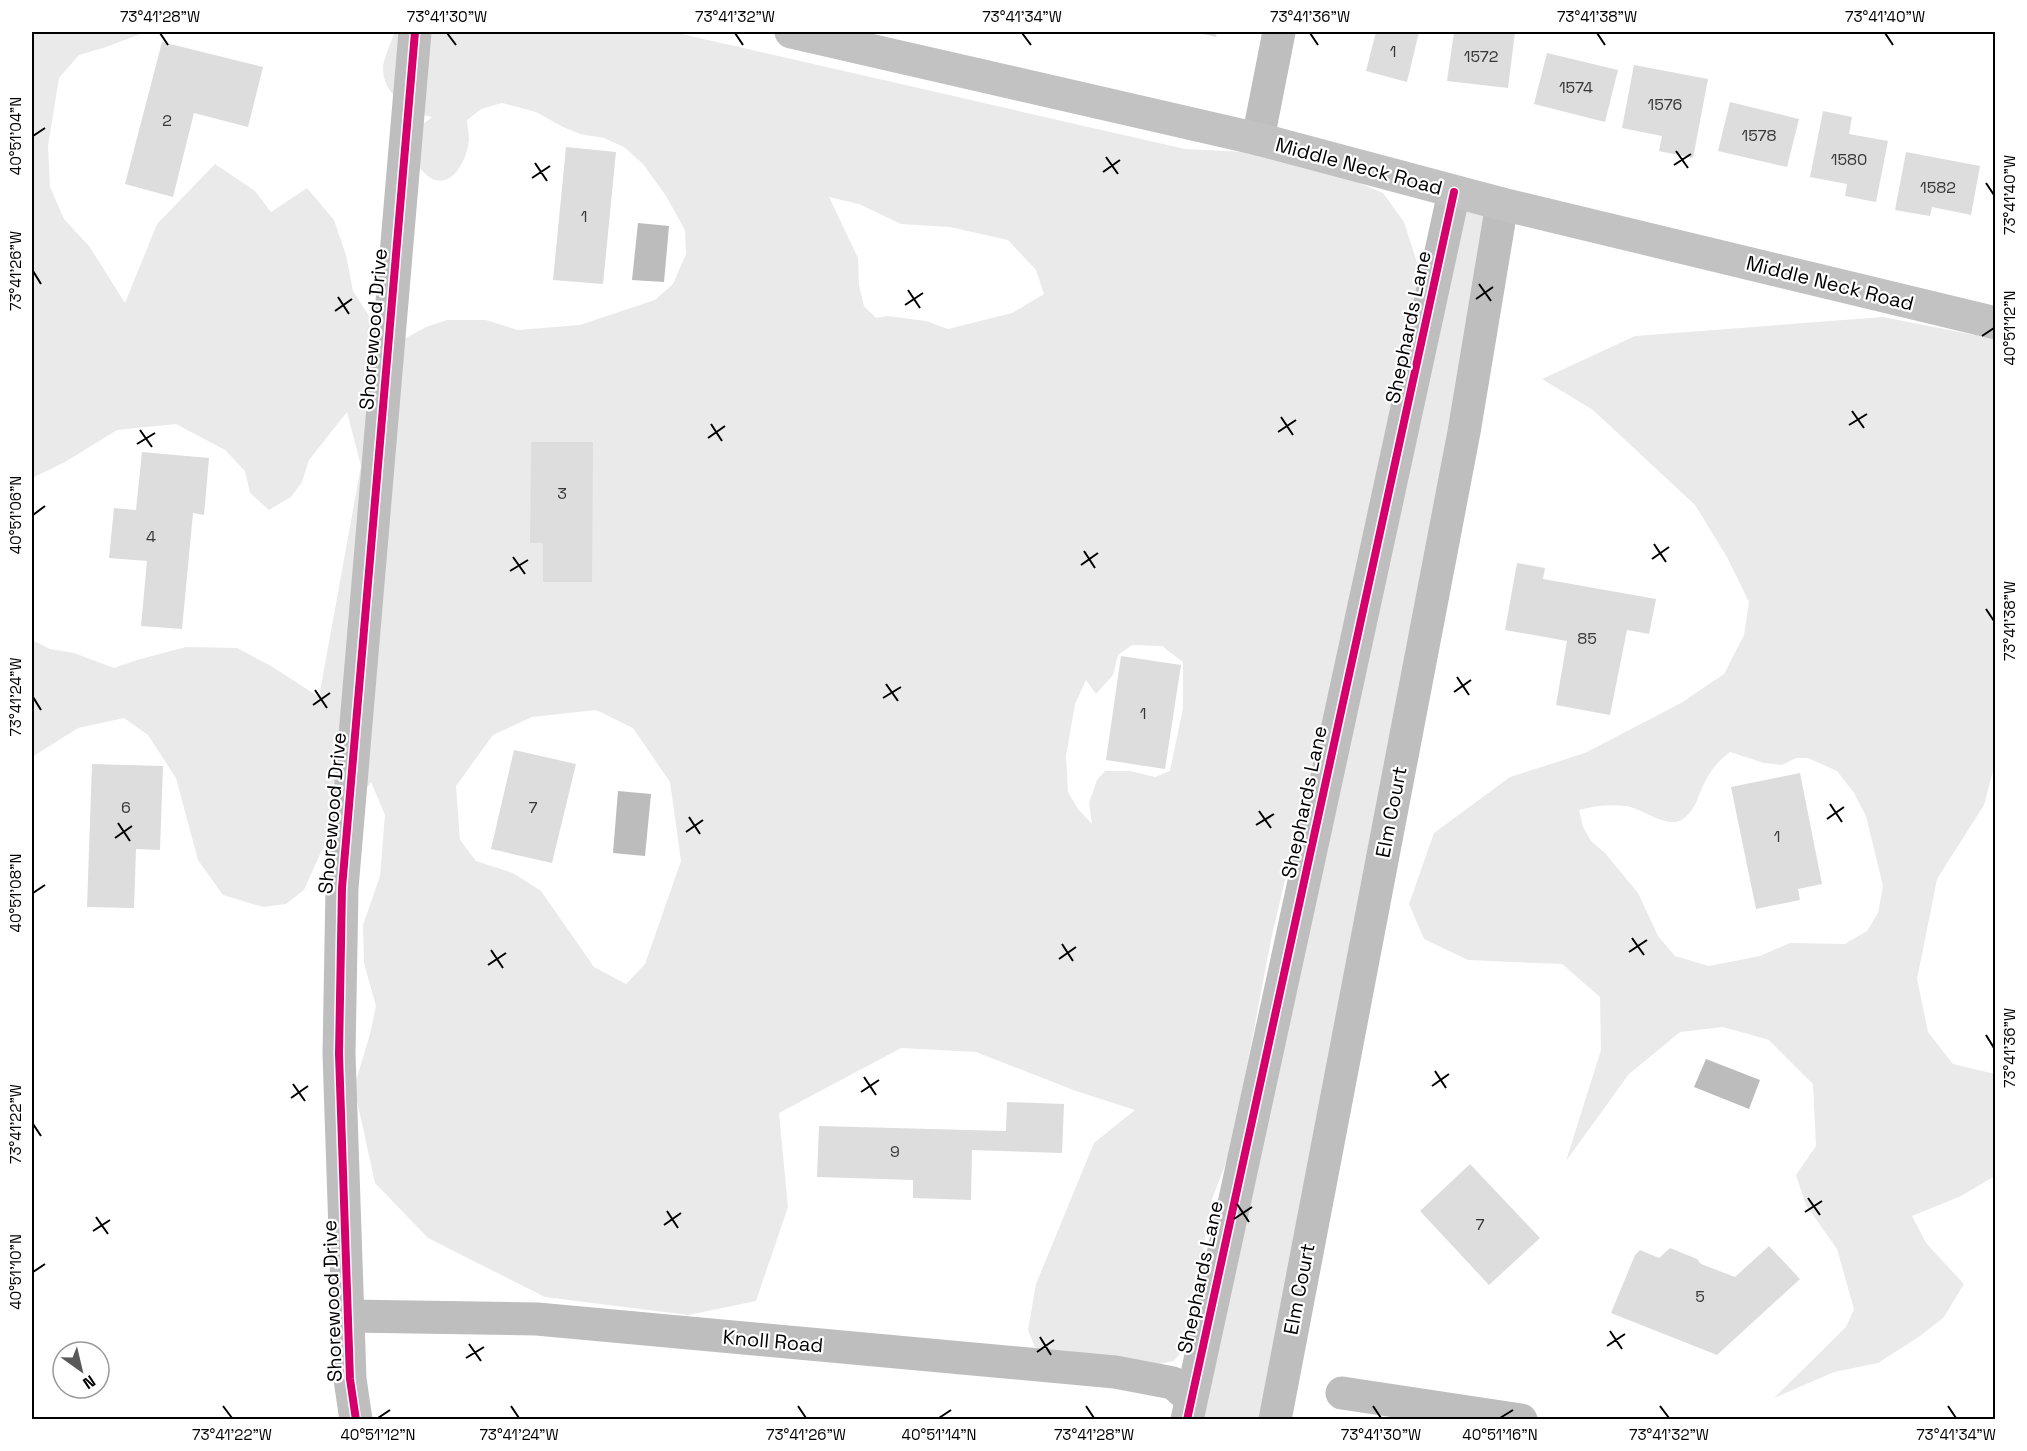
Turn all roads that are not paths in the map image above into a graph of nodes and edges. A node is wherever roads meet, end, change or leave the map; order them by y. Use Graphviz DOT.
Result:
graph roads {
  1 [pos="415,32"];
  2 [pos="791,32"];
  3 [pos="1279,32"];
  4 [pos="1258,139"];
  5 [pos="1454,192"];
  6 [pos="1502,204"];
  7 [pos="1995,323"];
  8 [pos="348,1316"];
  9 [pos="1342,1394"];
  10 [pos="1188,1409"];
  11 [pos="356,1419"];
  12 [pos="1275,1419"];
  13 [pos="1521,1419"];
  1 -- 8 [label="street, Shorewood Drive"];
  2 -- 4 [label="main road, Middle Neck Road"];
  3 -- 4 [label="street"];
  4 -- 5 [label="main road, Middle Neck Road"];
  5 -- 6 [label="main road, Middle Neck Road"];
  5 -- 10 [label="street, Shephards Lane"];
  6 -- 7 [label="main road, Middle Neck Road"];
  6 -- 12 [label="street, Elm Court"];
  8 -- 10 [label="street, Knoll Road"];
  8 -- 11 [label="street, Shorewood Drive"];
  9 -- 13 [label="street"];
}
